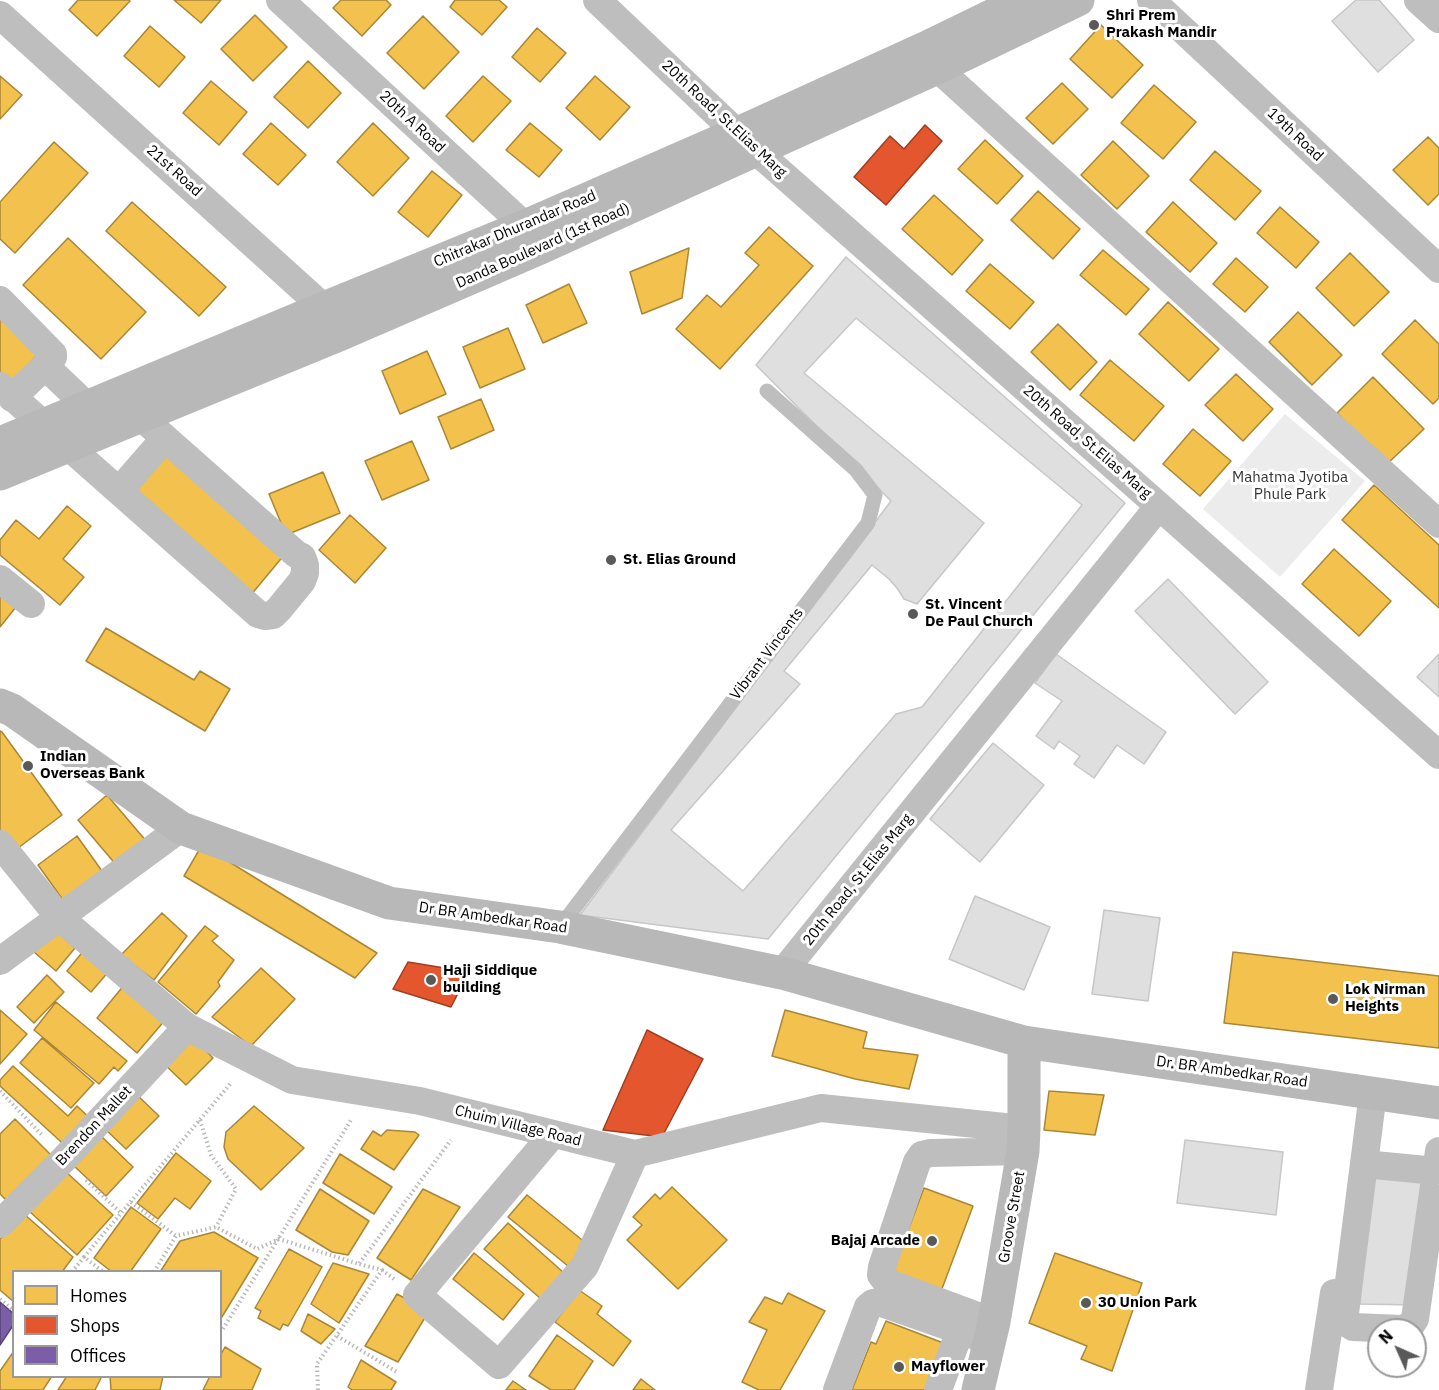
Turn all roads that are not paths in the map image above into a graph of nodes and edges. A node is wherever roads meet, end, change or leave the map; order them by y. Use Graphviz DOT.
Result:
graph roads {
  1 [pos="280,0"];
  2 [pos="597,0"];
  3 [pos="1024,0"];
  4 [pos="1078,0"];
  5 [pos="1151,0"];
  6 [pos="1418,0"];
  7 [pos="0,15"];
  8 [pos="1439,18"];
  9 [pos="937,68"];
  10 [pos="747,142"];
  11 [pos="533,237"];
  12 [pos="1439,269"];
  13 [pos="0,300"];
  14 [pos="331,321"];
  15 [pos="45,366"];
  16 [pos="6,392"];
  17 [pos="767,392"];
  18 [pos="87,406"];
  19 [pos="140,416"];
  20 [pos="42,425"];
  21 [pos="165,438"];
  22 [pos="2,439"];
  23 [pos="67,446"];
  24 [pos="0,474"];
  25 [pos="119,491"];
  26 [pos="1159,506"];
  27 [pos="1439,524"];
  28 [pos="0,579"];
  29 [pos="31,604"];
  30 [pos="0,705"];
  31 [pos="1439,755"];
  32 [pos="181,828"];
  33 [pos="0,844"];
  34 [pos="59,917"];
  35 [pos="560,927"];
  36 [pos="0,961"];
  37 [pos="782,973"];
  38 [pos="187,1027"];
  39 [pos="1024,1042"];
  40 [pos="1367,1092"];
  41 [pos="1439,1103"];
  42 [pos="553,1134"];
  43 [pos="1024,1140"];
  44 [pos="635,1154"];
  45 [pos="1438,1161"];
  46 [pos="1364,1164"];
  47 [pos="0,1224"];
  48 [pos="982,1331"];
  49 [pos="837,1390"];
  50 [pos="938,1390"];
  51 [pos="978,1390"];
  52 [pos="1319,1390"];
  1 -- 11 [label="street, 20th A Road"];
  2 -- 10 [label="street, 20th Road, St.Elias Marg"];
  3 -- 10 [label="main road, Chitrakar Dhurandar Road"];
  4 -- 9 [label="main road"];
  5 -- 12 [label="street, 19th Road"];
  6 -- 8 [label="street"];
  7 -- 14 [label="street, 21st Road"];
  9 -- 10 [label="main road"];
  9 -- 27 [label="street"];
  10 -- 11 [label="main road, Chitrakar Dhurandar Road"];
  10 -- 26 [label="street, 20th Road, St.Elias Marg"];
  11 -- 14 [label="main road, Chitrakar Dhurandar Road"];
  13 -- 15 [label="street"];
  14 -- 18 [label="main road, Chitrakar Dhurandar Road"];
  14 -- 19 [label="main road"];
  15 -- 16 [label="street"];
  15 -- 18 [label="street"];
  16 -- 20 [label="street"];
  17 -- 35 [label="lane, Vibrant Vincents"];
  18 -- 20 [label="main road, Chitrakar Dhurandar Road"];
  19 -- 21 [label="street"];
  19 -- 23 [label="main road"];
  20 -- 22 [label="main road, Chitrakar Dhurandar Road"];
  20 -- 23 [label="street"];
  21 -- 25 [label="street"];
  21 -- 25 [label="street"];
  23 -- 24 [label="main road"];
  23 -- 25 [label="street"];
  26 -- 31 [label="street"];
  26 -- 37 [label="street, 20th Road, St.Elias Marg"];
  28 -- 29 [label="street"];
  30 -- 32 [label="main road, Dr BR Ambedkar Road"];
  32 -- 34 [label="street"];
  32 -- 35 [label="main road, Dr BR Ambedkar Road"];
  33 -- 34 [label="street, Chuim Village Road"];
  34 -- 36 [label="street"];
  34 -- 38 [label="street, Chuim Village Road"];
  35 -- 37 [label="main road, Dr BR Ambedkar Road"];
  37 -- 39 [label="main road, Dr BR Ambedkar Road"];
  38 -- 42 [label="street, Chuim Village Road"];
  38 -- 47 [label="street, Brendon Mallet"];
  39 -- 40 [label="main road, Dr. BR Ambedkar Road"];
  39 -- 43 [label="main road, Groove Street"];
  40 -- 41 [label="main road, Dr. BR Ambedkar Road"];
  40 -- 46 [label="street"];
  40 -- 52 [label="street"];
  42 -- 44 [label="street, Chuim Village Road"];
  42 -- 44 [label="street"];
  43 -- 44 [label="street, Chuim Village Road"];
  43 -- 48 [label="main road, Groove Street"];
  43 -- 48 [label="street"];
  45 -- 46 [label="street"];
  45 -- 46 [label="street"];
  48 -- 49 [label="street"];
  48 -- 50 [label="street"];
  48 -- 51 [label="main road, Groove Street"];
}
